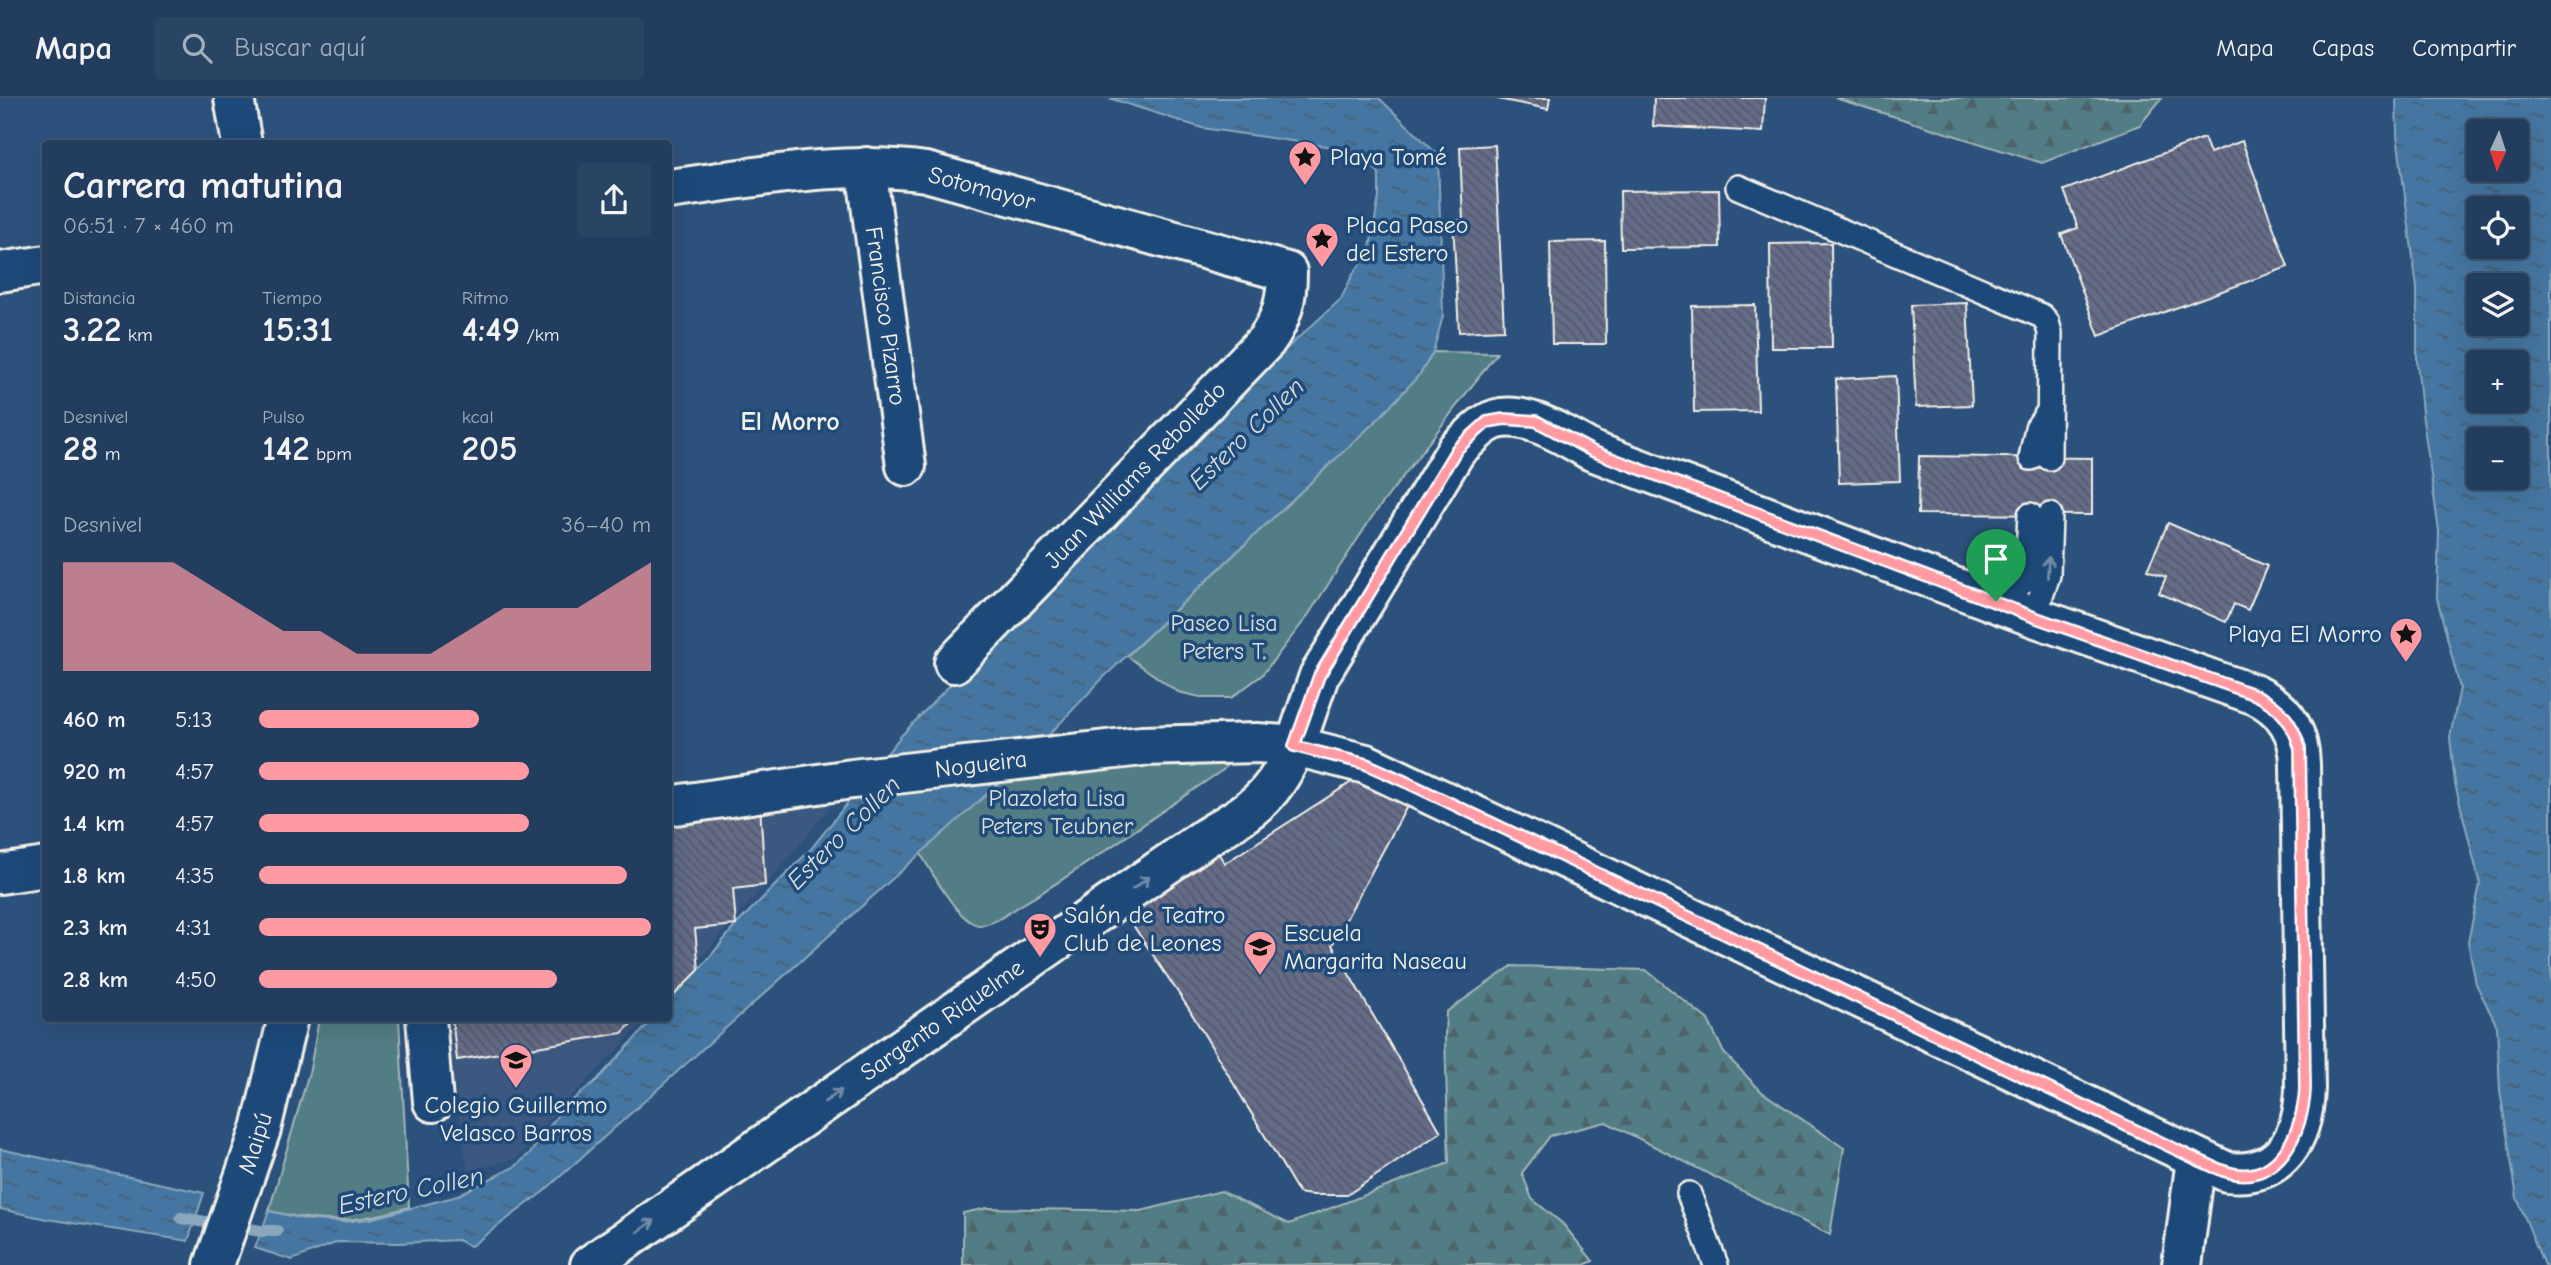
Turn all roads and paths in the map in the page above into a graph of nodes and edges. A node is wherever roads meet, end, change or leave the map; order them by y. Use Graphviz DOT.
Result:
graph roads {
  1 [pos="233,98"];
  2 [pos="241,140"];
  3 [pos="866,167"];
  4 [pos="1738,187"];
  5 [pos="672,188"];
  6 [pos="42,266"];
  7 [pos="0,272"];
  8 [pos="1287,272"];
  9 [pos="2040,458"];
  10 [pos="906,466"];
  11 [pos="1996,601"];
  12 [pos="2034,617"];
  13 [pos="954,663"];
  14 [pos="1294,746"];
  15 [pos="672,805"];
  16 [pos="42,868"];
  17 [pos="0,874"];
  18 [pos="287,1022"];
  19 [pos="426,1022"];
  20 [pos="433,1102"];
  21 [pos="2196,1159"];
  22 [pos="1689,1194"];
  23 [pos="214,1265"];
  24 [pos="590,1265"];
  25 [pos="1716,1265"];
  26 [pos="2182,1265"];
  1 -- 2 [label="main road"];
  3 -- 5 [label="main road, Sotomayor"];
  3 -- 8 [label="main road, Sotomayor"];
  3 -- 10 [label="main road, Francisco Pizarro"];
  4 -- 9 [label="lane"];
  6 -- 7 [label="main road"];
  8 -- 13 [label="main road, Juan Williams Rebolledo"];
  11 -- 12 [label="main road"];
  12 -- 11 [label="lane, one-way"];
  11 -- 14 [label="main road, Sargento Riquelme"];
  12 -- 21 [label="main road, Nogueira"];
  14 -- 15 [label="main road, Nogueira"];
  14 -- 21 [label="main road, Nogueira"];
  24 -- 14 [label="main road, Sargento Riquelme, one-way"];
  16 -- 17 [label="main road"];
  18 -- 23 [label="main road, Maipú"];
  19 -- 20 [label="main road"];
  21 -- 26 [label="main road"];
  22 -- 25 [label="lane"];
}
